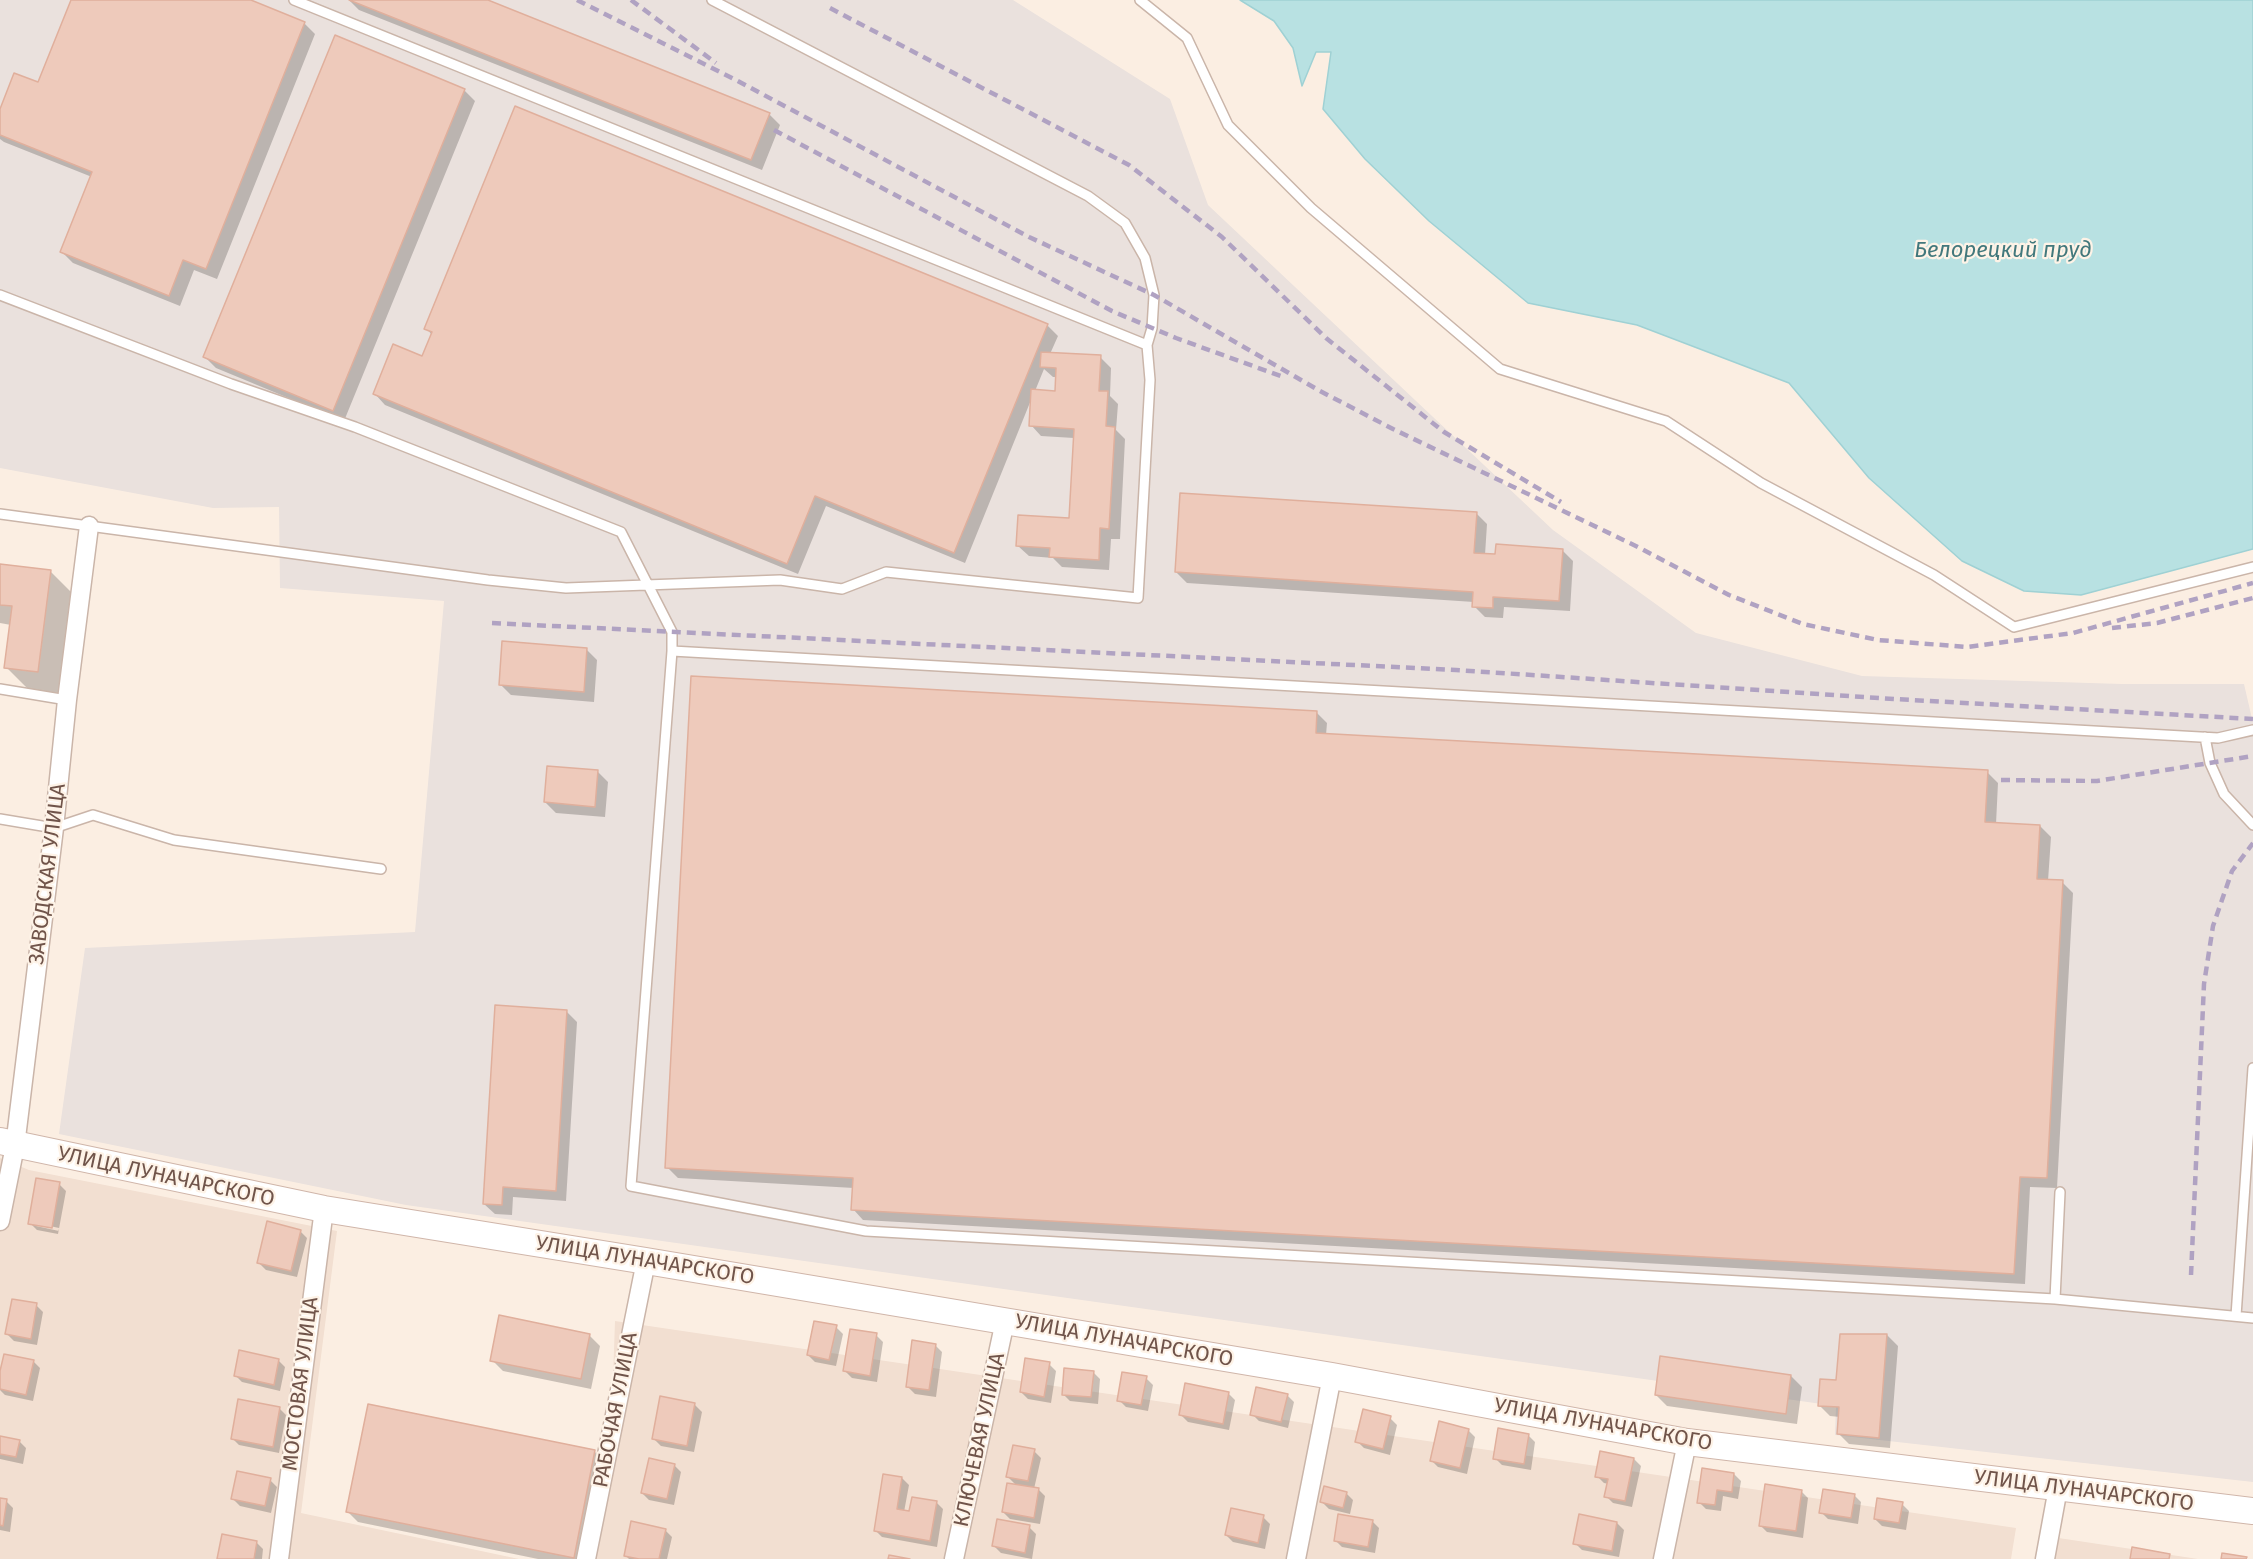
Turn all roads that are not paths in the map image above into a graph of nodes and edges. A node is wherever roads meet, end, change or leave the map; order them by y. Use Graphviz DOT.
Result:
graph roads {
  1 [pos="294,0"];
  2 [pos="712,0"];
  3 [pos="1140,0"];
  4 [pos="0,295"];
  5 [pos="1147,345"];
  6 [pos="0,514"];
  7 [pos="89,526"];
  8 [pos="2253,567"];
  9 [pos="649,585"];
  10 [pos="672,651"];
  11 [pos="0,689"];
  12 [pos="67,699"];
  13 [pos="2253,730"];
  14 [pos="2205,737"];
  15 [pos="0,819"];
  16 [pos="2253,825"];
  17 [pos="54,828"];
  18 [pos="381,869"];
  19 [pos="2253,1068"];
  20 [pos="7,1144"];
  21 [pos="2060,1192"];
  22 [pos="324,1209"];
  23 [pos="0,1221"];
  24 [pos="646,1261"];
  25 [pos="2055,1299"];
  26 [pos="2236,1316"];
  27 [pos="2253,1318"];
  28 [pos="1005,1321"];
  29 [pos="1332,1376"];
  30 [pos="1687,1442"];
  31 [pos="2058,1488"];
  32 [pos="2253,1511"];
  33 [pos="279,1559"];
  34 [pos="586,1559"];
  35 [pos="954,1559"];
  36 [pos="1296,1559"];
  37 [pos="1663,1559"];
  38 [pos="2046,1559"];
  1 -- 5 [label="lane"];
  2 -- 5 [label="lane"];
  3 -- 8 [label="lane"];
  4 -- 9 [label="lane"];
  5 -- 9 [label="lane"];
  6 -- 7 [label="lane"];
  7 -- 9 [label="lane"];
  7 -- 12 [label="street, ЗАВОДСКАЯ УЛИЦА"];
  9 -- 10 [label="lane"];
  10 -- 14 [label="lane"];
  10 -- 25 [label="lane"];
  11 -- 12 [label="lane"];
  12 -- 17 [label="street, ЗАВОДСКАЯ УЛИЦА"];
  13 -- 14 [label="lane"];
  14 -- 16 [label="lane"];
  15 -- 17 [label="lane"];
  17 -- 18 [label="lane"];
  17 -- 20 [label="street, ЗАВОДСКАЯ УЛИЦА"];
  19 -- 26 [label="lane"];
  20 -- 22 [label="street, УЛИЦА ЛУНАЧАРСКОГО"];
  20 -- 23 [label="street, ЗАВОДСКАЯ УЛИЦА"];
  21 -- 25 [label="lane"];
  22 -- 24 [label="street, УЛИЦА ЛУНАЧАРСКОГО"];
  22 -- 33 [label="street, МОСТОВАЯ УЛИЦА"];
  24 -- 28 [label="street, УЛИЦА ЛУНАЧАРСКОГО"];
  24 -- 34 [label="street, РАБОЧАЯ УЛИЦА"];
  25 -- 26 [label="lane"];
  26 -- 27 [label="lane"];
  28 -- 29 [label="street, УЛИЦА ЛУНАЧАРСКОГО"];
  28 -- 35 [label="street, КЛЮЧЕВАЯ УЛИЦА"];
  29 -- 30 [label="street, УЛИЦА ЛУНАЧАРСКОГО"];
  29 -- 36 [label="street"];
  30 -- 31 [label="street, УЛИЦА ЛУНАЧАРСКОГО"];
  30 -- 37 [label="street"];
  31 -- 32 [label="street, УЛИЦА ЛУНАЧАРСКОГО"];
  31 -- 38 [label="street"];
}
